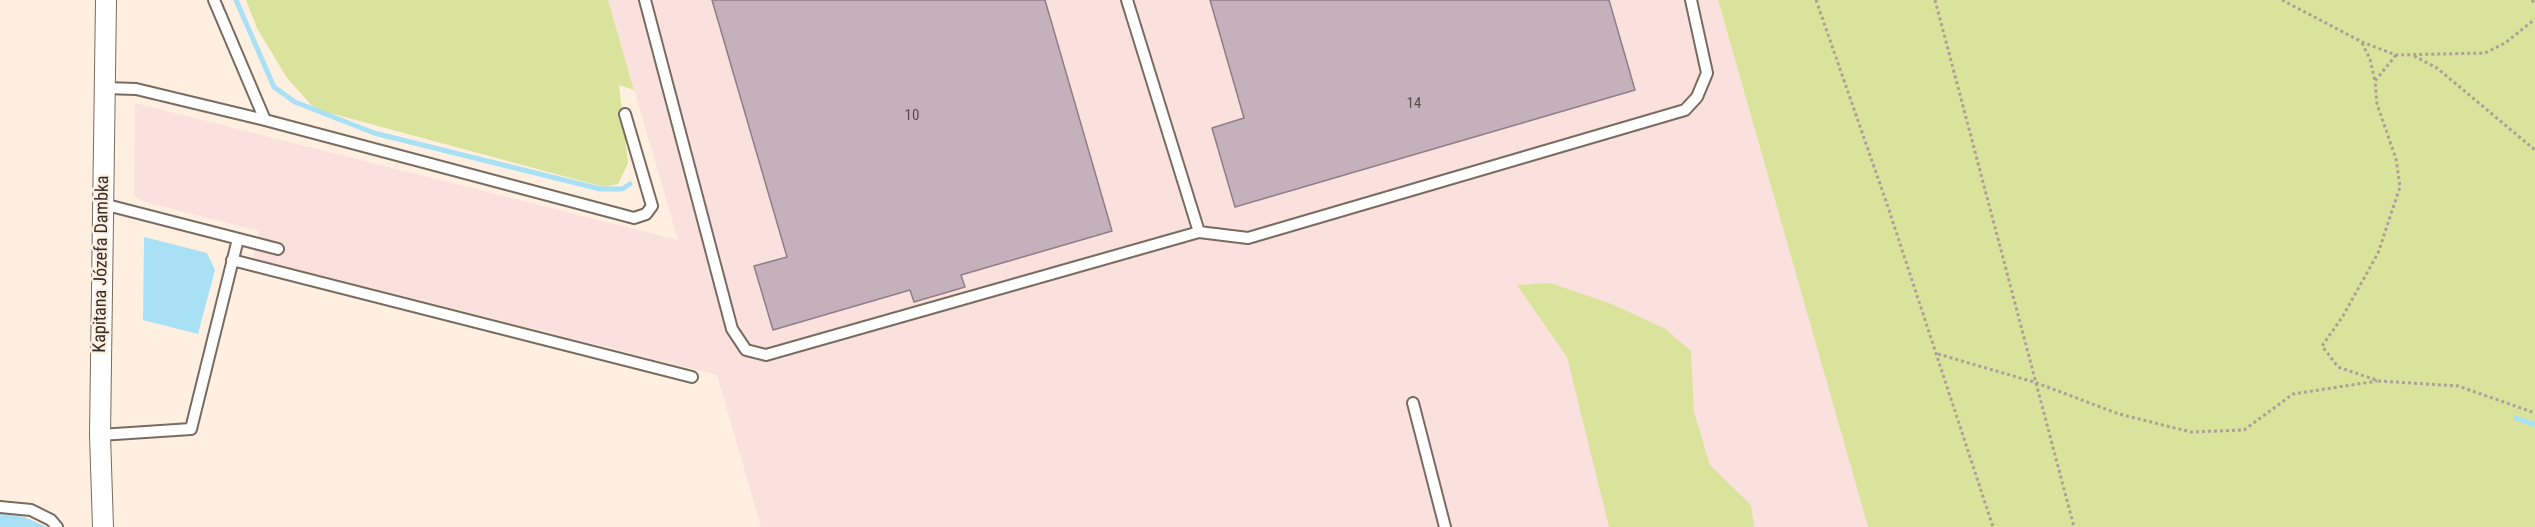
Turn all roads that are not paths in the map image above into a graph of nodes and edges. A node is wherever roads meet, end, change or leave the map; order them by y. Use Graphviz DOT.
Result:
graph roads {
  1 [pos="106,0"];
  2 [pos="214,0"];
  3 [pos="645,0"];
  4 [pos="1127,0"];
  5 [pos="1691,0"];
  6 [pos="105,88"];
  7 [pos="625,114"];
  8 [pos="265,120"];
  9 [pos="103,204"];
  10 [pos="1199,232"];
  11 [pos="238,239"];
  12 [pos="278,249"];
  13 [pos="232,260"];
  14 [pos="692,377"];
  15 [pos="1413,404"];
  16 [pos="100,435"];
  17 [pos="0,507"];
  18 [pos="57,527"];
  19 [pos="103,527"];
  20 [pos="1445,527"];
  1 -- 6 [label="street, Kapitana Józefa Dambka"];
  2 -- 8 [label="lane"];
  3 -- 10 [label="lane"];
  4 -- 10 [label="lane"];
  5 -- 10 [label="lane"];
  6 -- 8 [label="lane"];
  6 -- 9 [label="street, Kapitana Józefa Dambka"];
  7 -- 8 [label="lane"];
  9 -- 11 [label="lane"];
  9 -- 16 [label="street, Kapitana Józefa Dambka"];
  11 -- 12 [label="lane"];
  11 -- 13 [label="lane"];
  13 -- 14 [label="lane"];
  13 -- 16 [label="lane"];
  15 -- 20 [label="lane"];
  16 -- 19 [label="street, Kapitana Józefa Dambka"];
  17 -- 18 [label="lane"];
}
